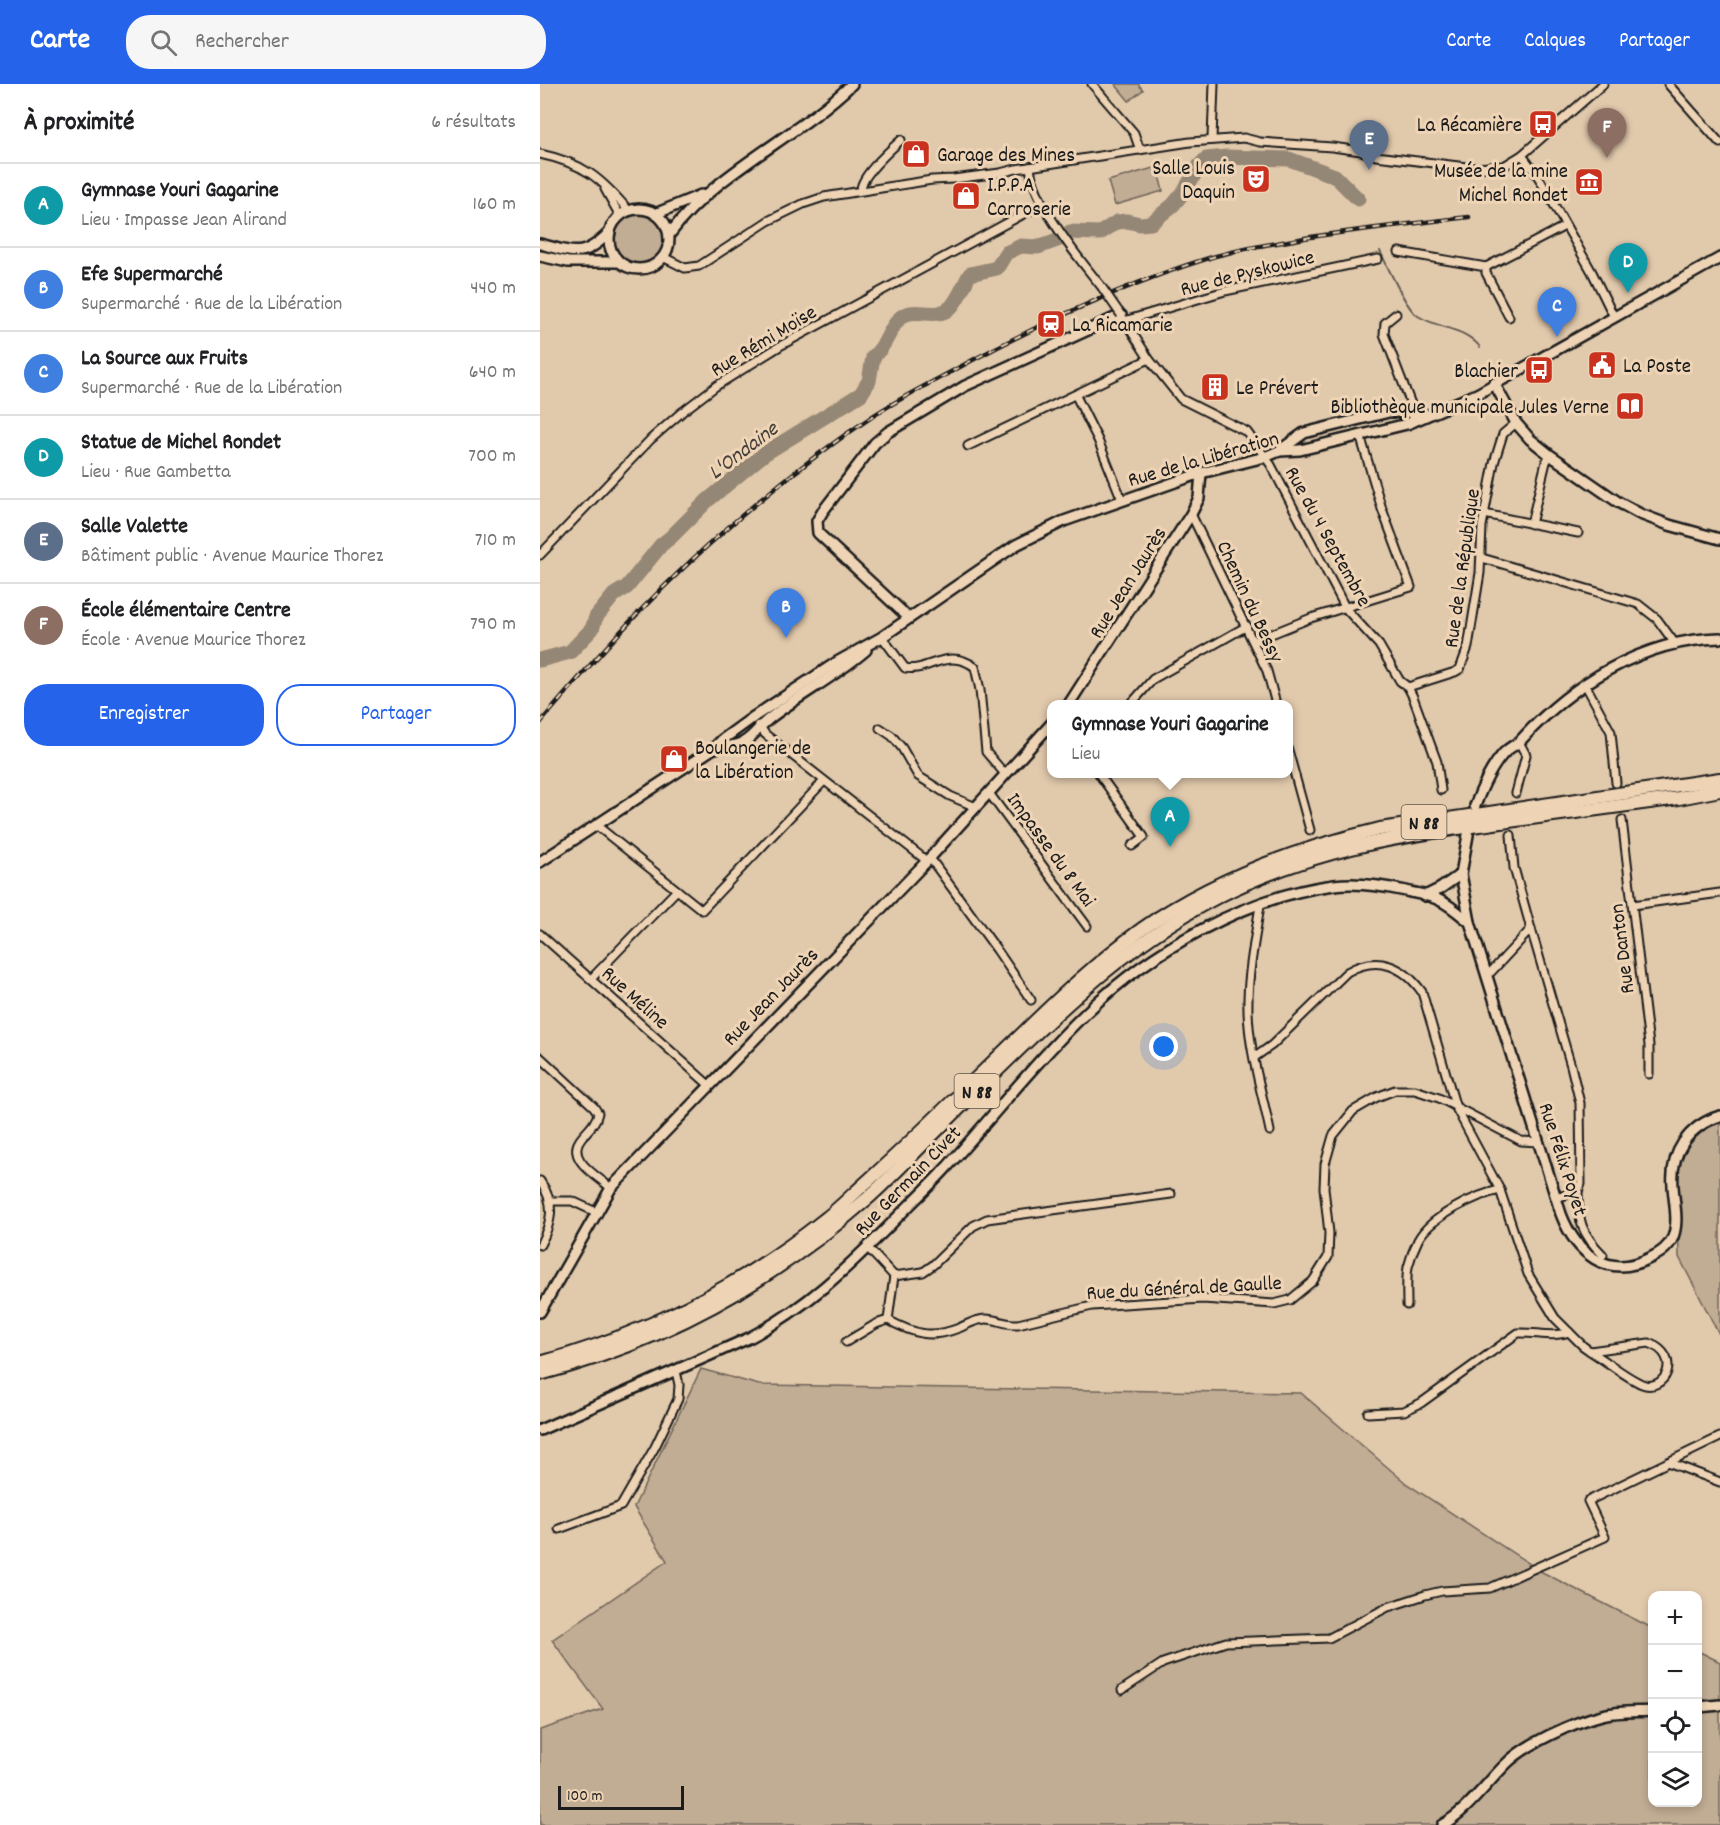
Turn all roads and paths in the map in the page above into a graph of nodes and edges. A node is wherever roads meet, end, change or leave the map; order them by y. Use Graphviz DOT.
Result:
graph roads {
  1 [pos="852,84"];
  2 [pos="1092,84"];
  3 [pos="1214,84"];
  4 [pos="1603,84"];
  5 [pos="1668,84"];
  6 [pos="1212,139"];
  7 [pos="901,140"];
  8 [pos="1720,143"];
  9 [pos="1140,150"];
  10 [pos="540,154"];
  11 [pos="1522,155"];
  12 [pos="1030,167"];
  13 [pos="604,187"];
  14 [pos="861,189"];
  15 [pos="709,191"];
  16 [pos="1042,204"];
  17 [pos="629,211"];
  18 [pos="655,214"];
  19 [pos="620,216"];
  20 [pos="1565,226"];
  21 [pos="610,232"];
  22 [pos="669,235"];
  23 [pos="540,244"];
  24 [pos="1399,252"];
  25 [pos="540,256"];
  26 [pos="663,257"];
  27 [pos="1378,259"];
  28 [pos="1719,260"];
  29 [pos="619,262"];
  30 [pos="1486,267"];
  31 [pos="1396,314"];
  32 [pos="1509,317"];
  33 [pos="1614,317"];
  34 [pos="1123,318"];
  35 [pos="1149,359"];
  36 [pos="1494,383"];
  37 [pos="1076,396"];
  38 [pos="1409,411"];
  39 [pos="1419,418"];
  40 [pos="1516,423"];
  41 [pos="1360,435"];
  42 [pos="968,446"];
  43 [pos="1279,451"];
  44 [pos="1550,455"];
  45 [pos="1265,457"];
  46 [pos="1201,473"];
  47 [pos="1122,500"];
  48 [pos="1191,514"];
  49 [pos="1484,514"];
  50 [pos="1531,524"];
  51 [pos="1578,533"];
  52 [pos="1720,539"];
  53 [pos="540,555"];
  54 [pos="1482,558"];
  55 [pos="1346,609"];
  56 [pos="909,618"];
  57 [pos="1247,627"];
  58 [pos="882,637"];
  59 [pos="1720,638"];
  60 [pos="1254,641"];
  61 [pos="1676,645"];
  62 [pos="1585,684"];
  63 [pos="1408,687"];
  64 [pos="1072,700"];
  65 [pos="1135,700"];
  66 [pos="1275,700"];
  67 [pos="755,716"];
  68 [pos="761,728"];
  69 [pos="880,728"];
  70 [pos="1047,728"];
  71 [pos="1519,742"];
  72 [pos="714,748"];
  73 [pos="1293,768"];
  74 [pos="1005,774"];
  75 [pos="1102,778"];
  76 [pos="1720,779"];
  77 [pos="824,781"];
  78 [pos="1616,783"];
  79 [pos="1441,790"];
  80 [pos="1720,790"];
  81 [pos="989,793"];
  82 [pos="1516,793"];
  83 [pos="1475,806"];
  84 [pos="976,807"];
  85 [pos="1622,820"];
  86 [pos="596,825"];
  87 [pos="1310,830"];
  88 [pos="1468,835"];
  89 [pos="1512,835"];
  90 [pos="1132,846"];
  91 [pos="928,859"];
  92 [pos="540,862"];
  93 [pos="1461,874"];
  94 [pos="677,890"];
  95 [pos="1720,893"];
  96 [pos="1425,896"];
  97 [pos="1260,905"];
  98 [pos="1633,905"];
  99 [pos="1470,922"];
  100 [pos="1087,926"];
  101 [pos="1531,929"];
  102 [pos="540,934"];
  103 [pos="1486,973"];
  104 [pos="591,980"];
  105 [pos="1031,1000"];
  106 [pos="540,1057"];
  107 [pos="1255,1057"];
  108 [pos="1649,1074"];
  109 [pos="709,1085"];
  110 [pos="1456,1108"];
  111 [pos="1720,1116"];
  112 [pos="1270,1131"];
  113 [pos="1539,1142"];
  114 [pos="540,1181"];
  115 [pos="1580,1187"];
  116 [pos="611,1188"];
  117 [pos="1500,1190"];
  118 [pos="1172,1194"];
  119 [pos="1556,1198"];
  120 [pos="550,1202"];
  121 [pos="598,1212"];
  122 [pos="540,1245"];
  123 [pos="867,1248"];
  124 [pos="1603,1255"];
  125 [pos="894,1276"];
  126 [pos="1407,1305"];
  127 [pos="540,1312"];
  128 [pos="888,1320"];
  129 [pos="1569,1332"];
  130 [pos="846,1342"];
  131 [pos="1590,1351"];
  132 [pos="540,1363"];
  133 [pos="676,1371"];
  134 [pos="540,1374"];
  135 [pos="1368,1413"];
  136 [pos="542,1428"];
  137 [pos="1720,1437"];
  138 [pos="1668,1462"];
  139 [pos="1720,1482"];
  140 [pos="559,1529"];
  141 [pos="1122,1690"];
  142 [pos="1720,1705"];
  143 [pos="1702,1707"];
  144 [pos="1648,1711"];
  145 [pos="1442,1825"];
  1 -- 15 [label="street"];
  2 -- 9 [label="street"];
  3 -- 6 [label="street"];
  4 -- 11 [label="street"];
  5 -- 8 [label="street"];
  6 -- 9 [label="street"];
  6 -- 11 [label="street"];
  7 -- 14 [label="street"];
  9 -- 12 [label="street"];
  10 -- 13 [label="street"];
  11 -- 20 [label="street"];
  12 -- 14 [label="street"];
  12 -- 16 [label="street, Rue du 4 Septembre"];
  13 -- 17 [label="street"];
  13 -- 19 [label="street"];
  14 -- 26 [label="street"];
  15 -- 18 [label="street"];
  15 -- 22 [label="street"];
  16 -- 34 [label="street, Rue du 4 Septembre, bridge"];
  16 -- 53 [label="street, Rue Rémi Moïse"];
  17 -- 18 [label="street"];
  17 -- 19 [label="street"];
  18 -- 22 [label="street"];
  19 -- 21 [label="street"];
  20 -- 30 [label="street"];
  20 -- 33 [label="street"];
  21 -- 23 [label="street"];
  21 -- 29 [label="street"];
  22 -- 26 [label="street"];
  24 -- 30 [label="street"];
  25 -- 29 [label="street"];
  26 -- 29 [label="street"];
  27 -- 34 [label="street, Rue de Pyskowice"];
  28 -- 33 [label="street, Rue de la Libération"];
  30 -- 32 [label="street"];
  31 -- 38 [label="street"];
  33 -- 36 [label="street, Rue de la Libération"];
  34 -- 35 [label="street, Rue du 4 Septembre"];
  34 -- 56 [label="street"];
  35 -- 37 [label="street"];
  35 -- 45 [label="street, Rue du 4 Septembre"];
  36 -- 39 [label="street, Rue de la Libération"];
  36 -- 40 [label="street"];
  37 -- 42 [label="street"];
  37 -- 47 [label="street"];
  38 -- 39 [label="street"];
  38 -- 43 [label="street"];
  39 -- 41 [label="street, Rue de la Libération"];
  40 -- 44 [label="street"];
  40 -- 49 [label="street, Rue de la République"];
  41 -- 43 [label="street, Rue de la Libération"];
  41 -- 55 [label="street"];
  43 -- 45 [label="street, Rue de la Libération"];
  44 -- 50 [label="street"];
  44 -- 52 [label="street"];
  45 -- 46 [label="street, Rue de la Libération"];
  45 -- 55 [label="street, Rue du 4 Septembre"];
  46 -- 47 [label="street, Rue de la Libération"];
  46 -- 48 [label="street, Rue Jean Jaurès"];
  47 -- 56 [label="street, Rue de la Libération"];
  48 -- 57 [label="street, Chemin du Bessy"];
  48 -- 64 [label="street, Rue Jean Jaurès"];
  49 -- 50 [label="street"];
  49 -- 54 [label="street, Rue de la République"];
  50 -- 51 [label="street"];
  54 -- 61 [label="street"];
  54 -- 63 [label="street, Rue de la République"];
  55 -- 60 [label="street"];
  55 -- 63 [label="street, Rue du 4 Septembre"];
  56 -- 58 [label="street, Rue de la Libération"];
  57 -- 60 [label="street, Chemin du Bessy"];
  57 -- 65 [label="street"];
  58 -- 67 [label="street, Rue de la Libération"];
  58 -- 68 [label="street, Rue de la Libération"];
  58 -- 74 [label="street"];
  59 -- 61 [label="street"];
  60 -- 66 [label="street, Chemin du Bessy"];
  61 -- 62 [label="street"];
  62 -- 71 [label="street"];
  62 -- 78 [label="street"];
  63 -- 79 [label="street, Rue du 4 Septembre"];
  67 -- 68 [label="street"];
  67 -- 72 [label="street, Rue de la Libération"];
  68 -- 72 [label="street, Rue de la Libération"];
  68 -- 77 [label="street"];
  69 -- 84 [label="street"];
  70 -- 74 [label="street, Rue Jean Jaurès"];
  71 -- 82 [label="street"];
  71 -- 83 [label="street"];
  72 -- 86 [label="street, Rue de la Libération"];
  73 -- 87 [label="street"];
  74 -- 81 [label="street, Rue Jean Jaurès"];
  75 -- 90 [label="street"];
  76 -- 132 [label="highway, N 88"];
  77 -- 91 [label="street"];
  77 -- 94 [label="street"];
  80 -- 134 [label="highway, N 88"];
  81 -- 84 [label="street, Rue Jean Jaurès"];
  81 -- 100 [label="street, Impasse du 8 Mai"];
  84 -- 91 [label="street, Rue Jean Jaurès"];
  85 -- 98 [label="street, Rue Danton"];
  86 -- 92 [label="street, Rue de la Libération"];
  86 -- 94 [label="street"];
  88 -- 93 [label="street, Rue Félix Poyet"];
  89 -- 101 [label="street"];
  91 -- 105 [label="street"];
  91 -- 109 [label="street, Rue Jean Jaurès"];
  93 -- 96 [label="street"];
  93 -- 99 [label="street, Rue Félix Poyet"];
  94 -- 104 [label="street"];
  95 -- 98 [label="street"];
  96 -- 97 [label="street, Rue Germain Civet"];
  96 -- 99 [label="street, Rue Germain Civet"];
  97 -- 107 [label="street"];
  97 -- 123 [label="street, Rue Germain Civet"];
  98 -- 108 [label="street, Rue Danton"];
  99 -- 103 [label="street, Rue Félix Poyet"];
  101 -- 103 [label="street"];
  101 -- 115 [label="street"];
  102 -- 104 [label="street, Rue Méline"];
  103 -- 113 [label="street, Rue Félix Poyet"];
  104 -- 109 [label="street, Rue Méline"];
  106 -- 116 [label="street"];
  107 -- 110 [label="street"];
  107 -- 112 [label="street"];
  109 -- 116 [label="street, Rue Jean Jaurès"];
  110 -- 113 [label="street, Rue du Général de Gaulle"];
  110 -- 117 [label="street"];
  110 -- 128 [label="street, Rue du Général de Gaulle"];
  111 -- 119 [label="street, Rue Félix Poyet"];
  113 -- 119 [label="street, Rue Félix Poyet"];
  114 -- 120 [label="street"];
  115 -- 119 [label="street"];
  115 -- 124 [label="street"];
  116 -- 121 [label="street, Rue Jean Jaurès"];
  117 -- 126 [label="street"];
  117 -- 129 [label="street"];
  118 -- 125 [label="street"];
  120 -- 121 [label="street"];
  120 -- 122 [label="street"];
  121 -- 127 [label="street, Rue Jean Jaurès"];
  123 -- 125 [label="street"];
  123 -- 133 [label="street, Rue Germain Civet"];
  125 -- 128 [label="street"];
  128 -- 130 [label="street"];
  129 -- 131 [label="street"];
  129 -- 135 [label="street"];
  131 -- 131 [label="street"];
  133 -- 136 [label="street, Rue Germain Civet"];
  133 -- 140 [label="street"];
  137 -- 138 [label="street"];
  138 -- 139 [label="street"];
  138 -- 141 [label="street"];
  142 -- 143 [label="street"];
  144 -- 145 [label="street"];
}
